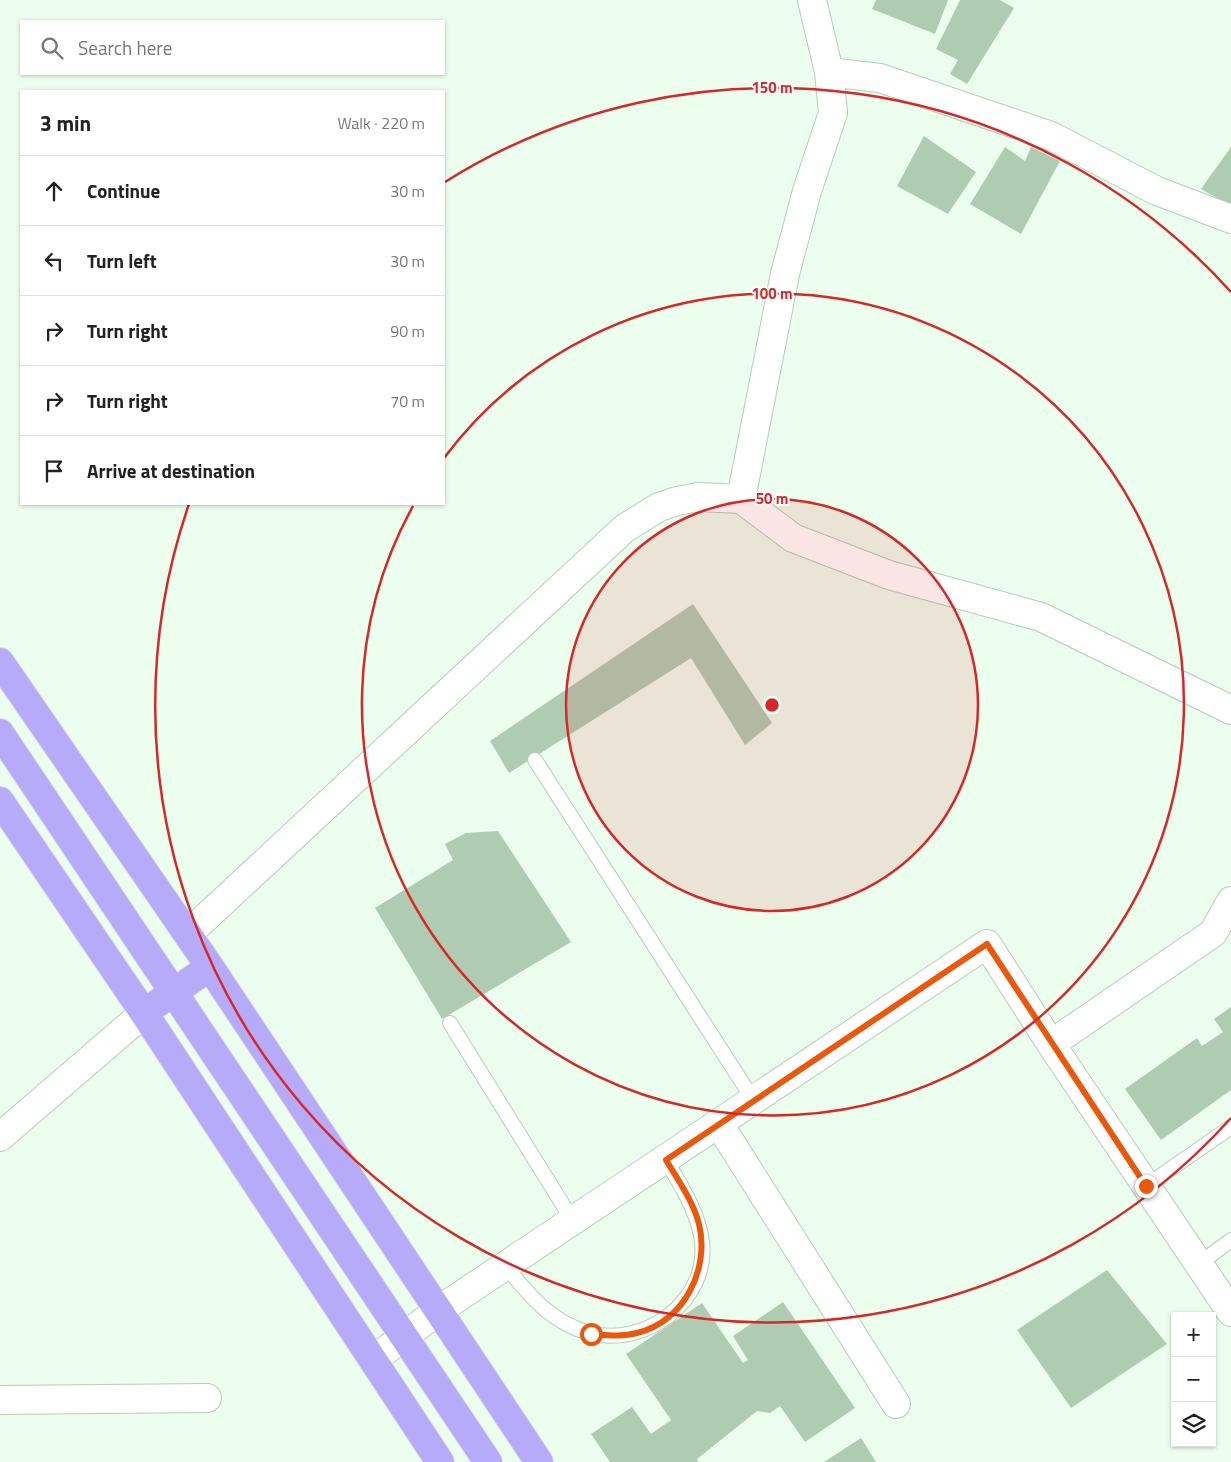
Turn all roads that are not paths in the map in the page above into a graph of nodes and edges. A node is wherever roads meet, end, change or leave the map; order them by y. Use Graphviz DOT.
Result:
graph roads {
  1 [pos="812,0"];
  2 [pos="829,72"];
  3 [pos="1231,219"];
  4 [pos="741,499"];
  5 [pos="0,662"];
  6 [pos="1231,710"];
  7 [pos="0,733"];
  8 [pos="535,760"];
  9 [pos="0,801"];
  10 [pos="1231,901"];
  11 [pos="188,934"];
  12 [pos="210,967"];
  13 [pos="174,992"];
  14 [pos="144,1013"];
  15 [pos="450,1023"];
  16 [pos="1051,1044"];
  17 [pos="754,1101"];
  18 [pos="719,1124"];
  19 [pos="1231,1127"];
  20 [pos="0,1137"];
  21 [pos="666,1160"];
  22 [pos="1146,1186"];
  23 [pos="573,1221"];
  24 [pos="1231,1240"];
  25 [pos="1199,1264"];
  26 [pos="506,1266"];
  27 [pos="439,1310"];
  28 [pos="1231,1312"];
  29 [pos="404,1337"];
  30 [pos="373,1360"];
  31 [pos="207,1398"];
  32 [pos="0,1400"];
  33 [pos="896,1404"];
  34 [pos="440,1462"];
  35 [pos="488,1462"];
  36 [pos="539,1462"];
  1 -- 2 [label="street"];
  2 -- 3 [label="street"];
  2 -- 4 [label="street"];
  4 -- 6 [label="street"];
  4 -- 11 [label="street"];
  5 -- 11 [label="highway"];
  7 -- 13 [label="highway"];
  8 -- 17 [label="lane"];
  9 -- 14 [label="highway"];
  10 -- 16 [label="street"];
  11 -- 12 [label="highway"];
  12 -- 13 [label="highway"];
  12 -- 27 [label="highway"];
  13 -- 14 [label="highway"];
  13 -- 29 [label="highway"];
  14 -- 20 [label="street"];
  14 -- 30 [label="highway"];
  15 -- 23 [label="lane"];
  16 -- 17 [label="street"];
  16 -- 22 [label="street"];
  17 -- 18 [label="street"];
  18 -- 21 [label="street"];
  18 -- 33 [label="street"];
  19 -- 22 [label="lane"];
  21 -- 23 [label="street"];
  21 -- 26 [label="lane"];
  22 -- 25 [label="street"];
  23 -- 26 [label="street"];
  24 -- 25 [label="lane"];
  25 -- 28 [label="street"];
  26 -- 27 [label="street"];
  27 -- 29 [label="street"];
  27 -- 36 [label="highway"];
  29 -- 30 [label="street"];
  29 -- 35 [label="highway"];
  30 -- 34 [label="highway"];
  31 -- 32 [label="street"];
}
